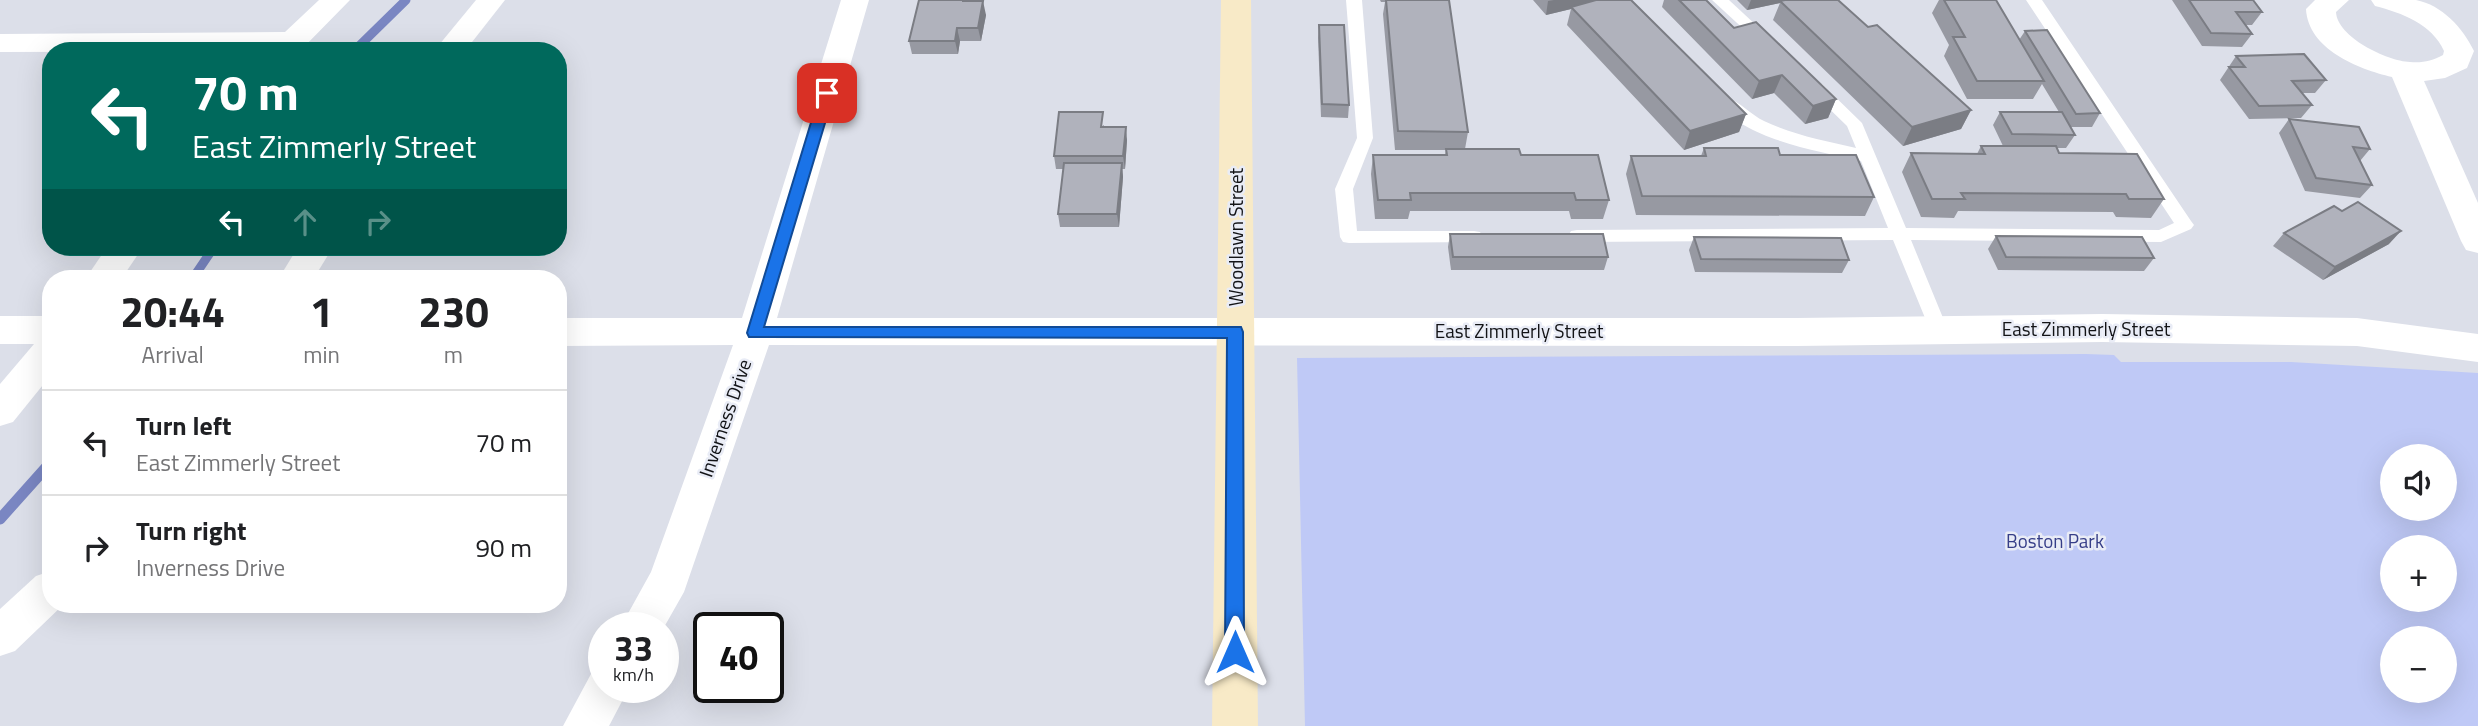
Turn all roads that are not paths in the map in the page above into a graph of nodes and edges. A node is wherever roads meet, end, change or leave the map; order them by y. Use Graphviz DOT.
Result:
graph roads {
  1 [pos="336,0"];
  2 [pos="491,0"];
  3 [pos="855,0"];
  4 [pos="1236,0"];
  5 [pos="1354,0"];
  6 [pos="1720,0"];
  7 [pos="2034,0"];
  8 [pos="2335,0"];
  9 [pos="2385,0"];
  10 [pos="290,42"];
  11 [pos="456,42"];
  12 [pos="0,43"];
  13 [pos="42,43"];
  14 [pos="1776,52"];
  15 [pos="2404,71"];
  16 [pos="1806,79"];
  17 [pos="1718,94"];
  18 [pos="1866,156"];
  19 [pos="1898,234"];
  20 [pos="1494,237"];
  21 [pos="1562,237"];
  22 [pos="2478,241"];
  23 [pos="0,330"];
  24 [pos="42,330"];
  25 [pos="1939,330"];
  26 [pos="567,332"];
  27 [pos="1235,332"];
  28 [pos="755,333"];
  29 [pos="2478,348"];
  30 [pos="42,360"];
  31 [pos="0,411"];
  32 [pos="42,597"];
  33 [pos="650,612"];
  34 [pos="0,637"];
  35 [pos="598,703"];
  36 [pos="585,726"];
  37 [pos="1234,726"];
  1 -- 10 [label="street"];
  2 -- 11 [label="street"];
  3 -- 28 [label="street, Inverness Drive"];
  4 -- 27 [label="street, Woodlawn Street"];
  5 -- 20 [label="lane"];
  6 -- 14 [label="lane"];
  7 -- 19 [label="lane"];
  8 -- 15 [label="street"];
  9 -- 15 [label="street"];
  12 -- 13 [label="street"];
  15 -- 22 [label="street"];
  16 -- 18 [label="lane"];
  17 -- 18 [label="lane"];
  18 -- 19 [label="lane"];
  19 -- 21 [label="lane"];
  19 -- 25 [label="lane"];
  23 -- 24 [label="street"];
  25 -- 27 [label="street, East Zimmerly Street"];
  25 -- 29 [label="street, East Zimmerly Street"];
  26 -- 28 [label="street, East Zimmerly Street"];
  27 -- 28 [label="street, East Zimmerly Street"];
  27 -- 37 [label="street, Woodlawn Street"];
  28 -- 33 [label="street, Inverness Drive"];
  30 -- 31 [label="street"];
  32 -- 34 [label="street"];
  35 -- 36 [label="street"];
}
